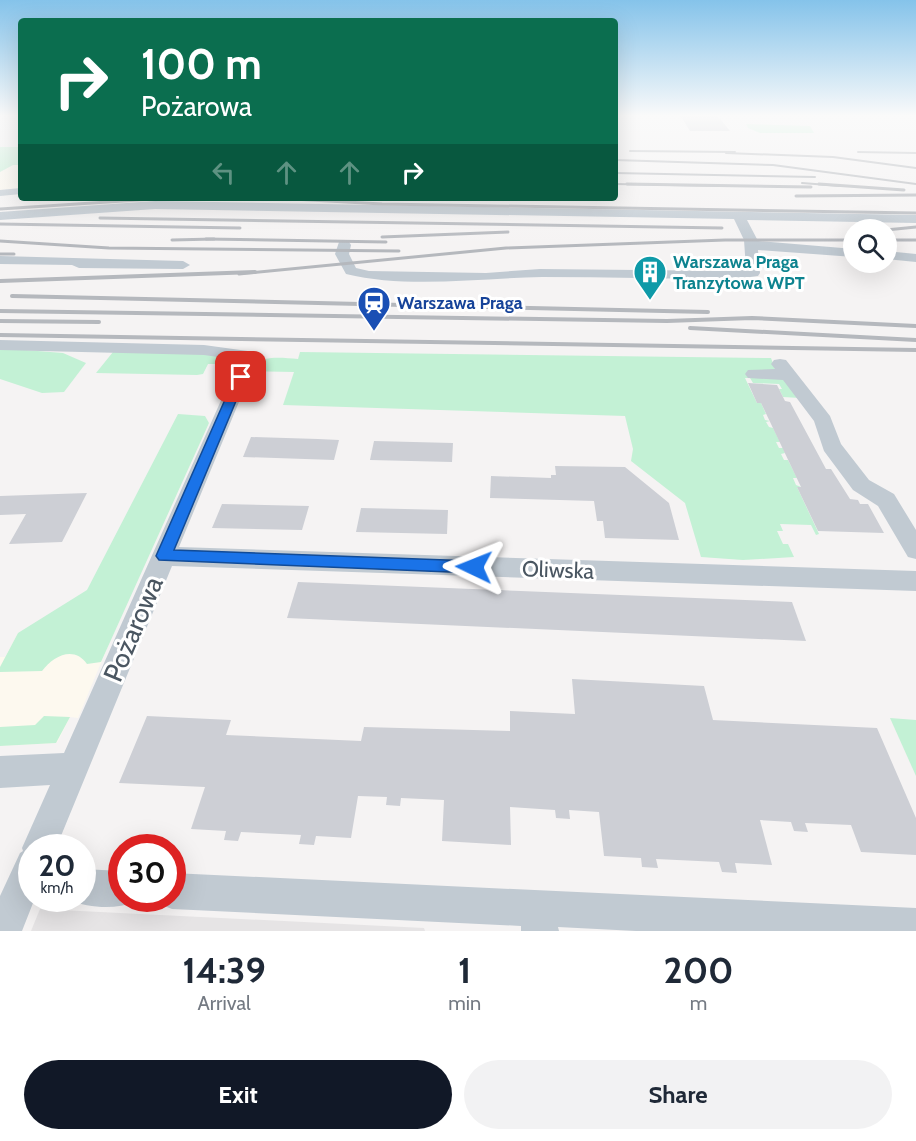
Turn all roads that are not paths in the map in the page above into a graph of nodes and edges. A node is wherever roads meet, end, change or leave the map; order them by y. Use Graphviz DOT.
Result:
graph roads {
  1 [pos="18,190"];
  2 [pos="0,193"];
  3 [pos="738,214"];
  4 [pos="0,216"];
  5 [pos="916,219"];
  6 [pos="344,245"];
  7 [pos="751,245"];
  8 [pos="843,252"];
  9 [pos="897,256"];
  10 [pos="916,258"];
  11 [pos="0,260"];
  12 [pos="183,265"];
  13 [pos="0,345"];
  14 [pos="754,374"];
  15 [pos="910,547"];
  16 [pos="164,556"];
  17 [pos="916,581"];
  18 [pos="73,768"];
  19 [pos="0,772"];
  20 [pos="45,834"];
  21 [pos="186,892"];
  22 [pos="18,900"];
  23 [pos="539,920"];
  24 [pos="916,926"];
  25 [pos="3,931"];
  1 -- 2 [label="street"];
  3 -- 4 [label="street"];
  3 -- 5 [label="street"];
  3 -- 7 [label="street"];
  6 -- 7 [label="street"];
  7 -- 8 [label="street"];
  9 -- 10 [label="street"];
  11 -- 12 [label="street"];
  13 -- 16 [label="street, Pożarowa"];
  14 -- 15 [label="street"];
  16 -- 17 [label="street, Oliwska"];
  16 -- 18 [label="street, Pożarowa"];
  18 -- 19 [label="street"];
  18 -- 20 [label="street, Pożarowa"];
  21 -- 23 [label="street"];
  22 -- 25 [label="street"];
  23 -- 24 [label="street"];
}
